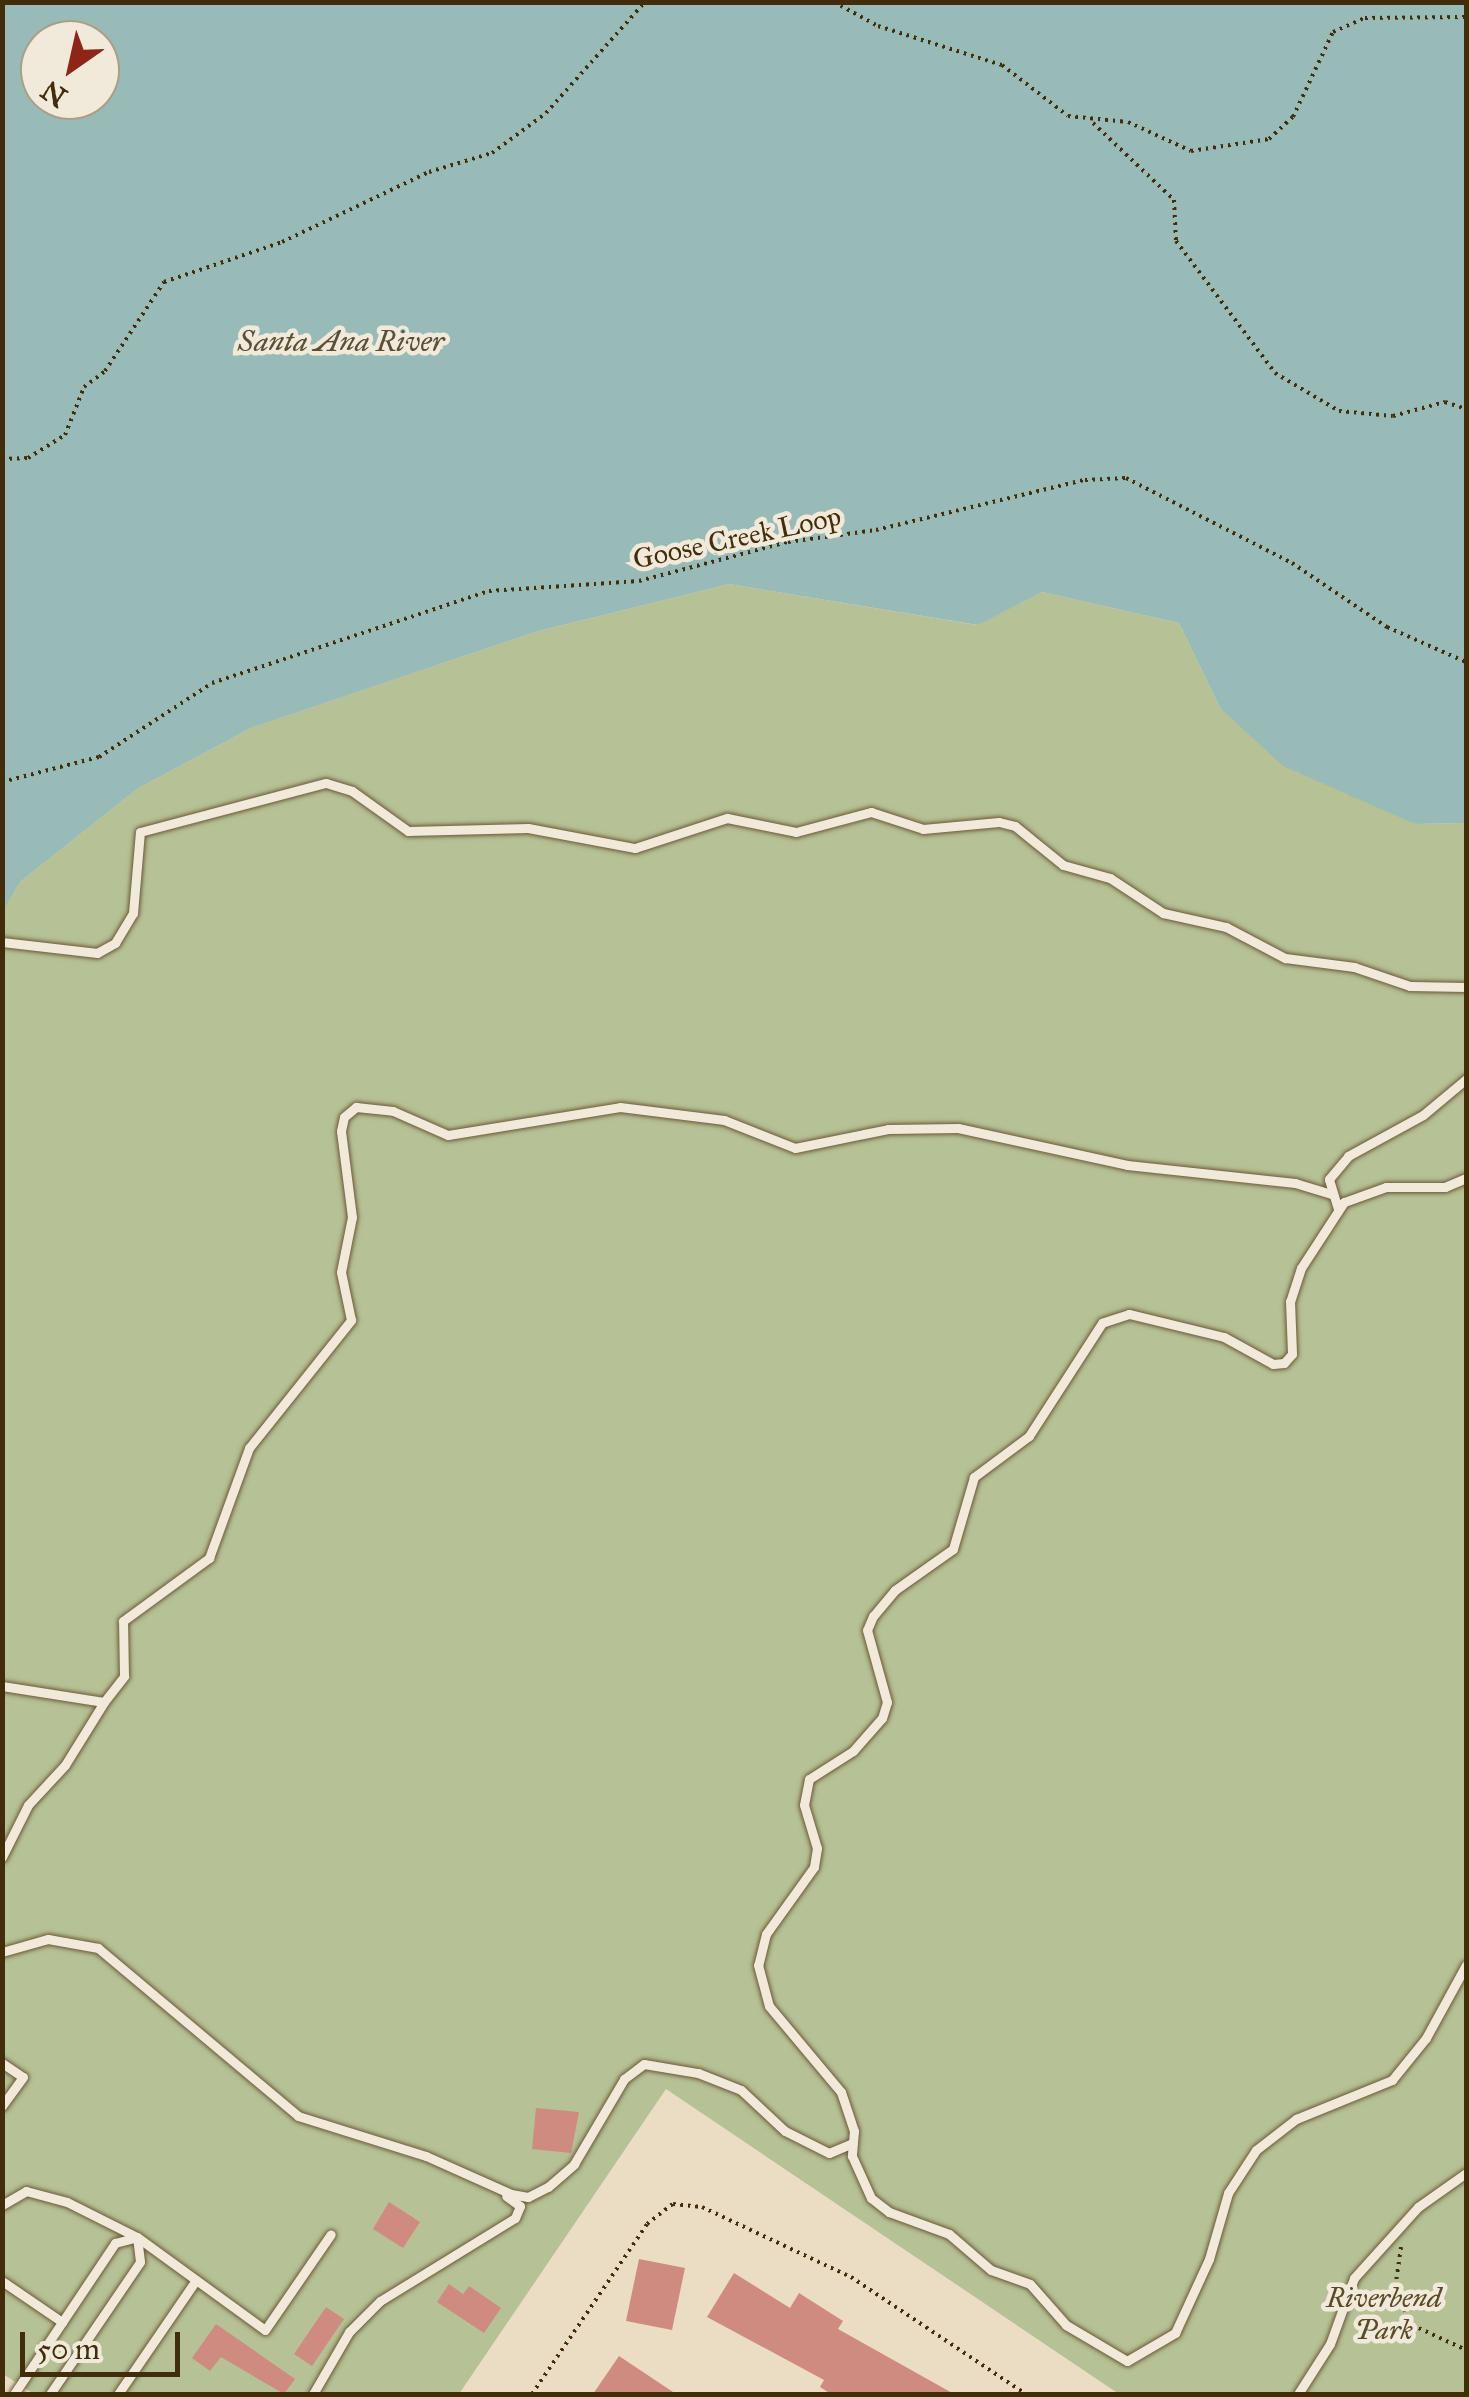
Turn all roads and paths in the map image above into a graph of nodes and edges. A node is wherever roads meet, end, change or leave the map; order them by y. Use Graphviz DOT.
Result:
graph roads {
  1 [pos="645,2"];
  2 [pos="834,2"];
  3 [pos="1466,17"];
  4 [pos="1093,123"];
  5 [pos="1466,409"];
  6 [pos="2,459"];
  7 [pos="1466,662"];
  8 [pos="2,782"];
  9 [pos="2,942"];
  10 [pos="1466,987"];
  11 [pos="1466,1078"];
  12 [pos="1466,1178"];
  13 [pos="1330,1194"];
  14 [pos="1338,1209"];
  15 [pos="2,1686"];
  16 [pos="104,1702"];
  17 [pos="2,1857"];
  18 [pos="2,1954"];
  19 [pos="1466,1965"];
  20 [pos="2,2063"];
  21 [pos="2,2106"];
  22 [pos="852,2143"];
  23 [pos="1466,2173"];
  24 [pos="2,2205"];
  25 [pos="332,2234"];
  26 [pos="137,2238"];
  27 [pos="1402,2243"];
  28 [pos="196,2280"];
  29 [pos="2,2281"];
  30 [pos="62,2322"];
  31 [pos="1466,2350"];
  32 [pos="14,2394"];
  33 [pos="50,2394"];
  34 [pos="118,2394"];
  35 [pos="313,2394"];
  36 [pos="532,2394"];
  37 [pos="1026,2394"];
  38 [pos="1298,2394"];
  1 -- 6 [label="path"];
  2 -- 4 [label="path"];
  3 -- 4 [label="path"];
  4 -- 5 [label="path"];
  7 -- 8 [label="path, Goose Creek Loop"];
  9 -- 10 [label="lane"];
  11 -- 13 [label="lane"];
  12 -- 14 [label="lane"];
  13 -- 14 [label="lane"];
  13 -- 16 [label="lane"];
  14 -- 22 [label="lane"];
  15 -- 16 [label="lane"];
  16 -- 17 [label="lane"];
  18 -- 22 [label="lane"];
  18 -- 35 [label="lane"];
  19 -- 22 [label="lane"];
  20 -- 21 [label="lane"];
  23 -- 38 [label="lane"];
  24 -- 26 [label="lane"];
  25 -- 28 [label="lane"];
  26 -- 28 [label="lane"];
  26 -- 30 [label="lane"];
  26 -- 33 [label="lane"];
  27 -- 31 [label="path"];
  28 -- 34 [label="lane"];
  29 -- 30 [label="lane"];
  30 -- 32 [label="lane"];
  36 -- 37 [label="path"];
}
